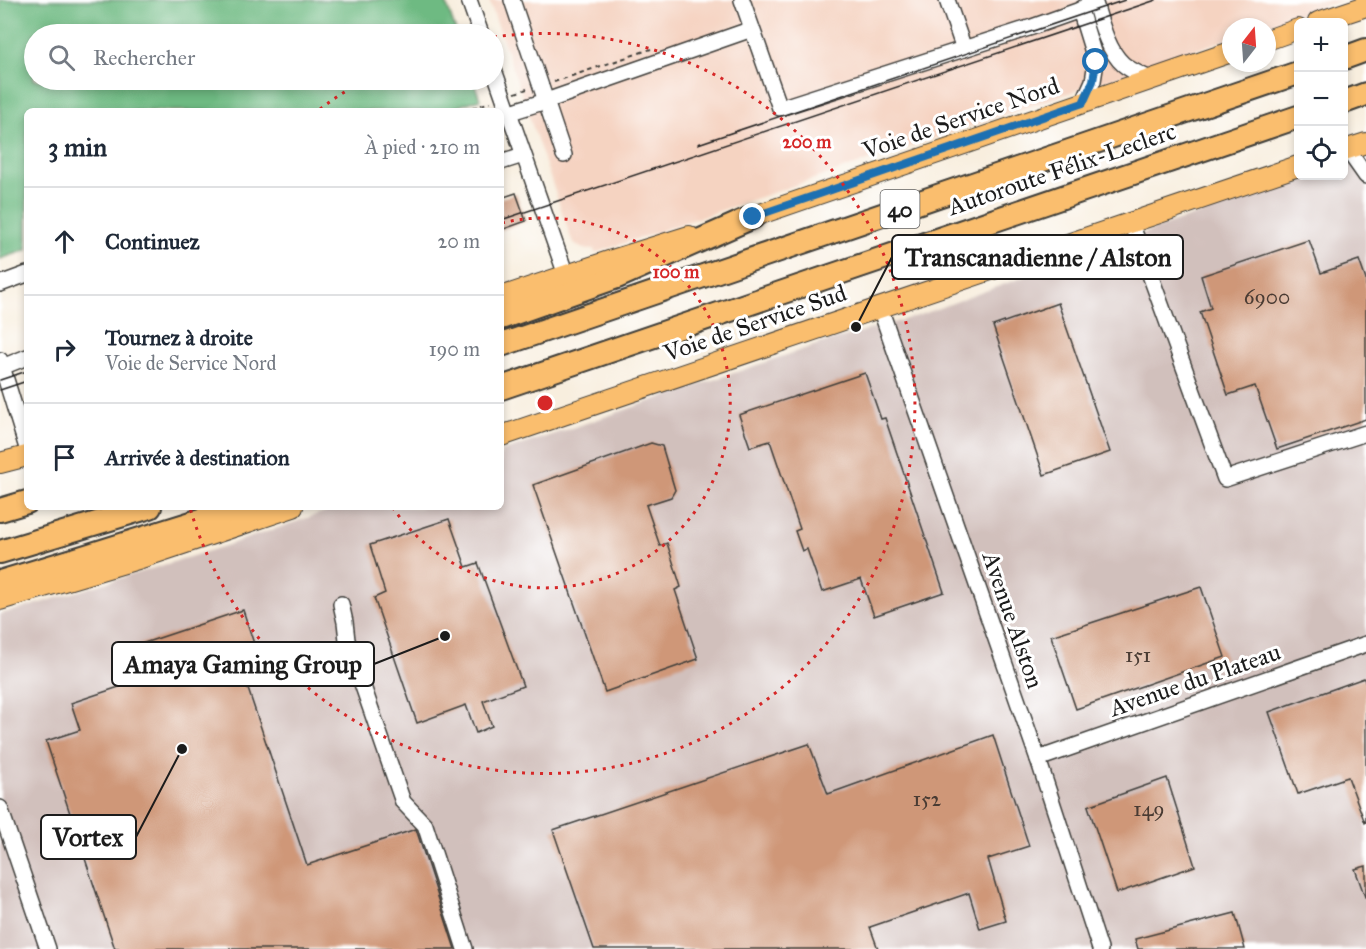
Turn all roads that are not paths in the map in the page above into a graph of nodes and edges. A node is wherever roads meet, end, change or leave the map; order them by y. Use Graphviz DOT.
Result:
graph roads {
  1 [pos="469,0"];
  2 [pos="512,0"];
  3 [pos="742,0"];
  4 [pos="947,0"];
  5 [pos="1094,0"];
  6 [pos="1366,6"];
  7 [pos="1080,10"];
  8 [pos="1330,18"];
  9 [pos="477,24"];
  10 [pos="752,29"];
  11 [pos="1294,31"];
  12 [pos="1276,37"];
  13 [pos="964,49"];
  14 [pos="1366,50"];
  15 [pos="1222,55"];
  16 [pos="1348,57"];
  17 [pos="1294,75"];
  18 [pos="1152,80"];
  19 [pos="499,90"];
  20 [pos="1366,94"];
  21 [pos="546,101"];
  22 [pos="1348,101"];
  23 [pos="1083,103"];
  24 [pos="503,108"];
  25 [pos="504,114"];
  26 [pos="1294,119"];
  27 [pos="1366,143"];
  28 [pos="1348,149"];
  29 [pos="1348,154"];
  30 [pos="523,155"];
  31 [pos="564,156"];
  32 [pos="504,161"];
  33 [pos="1294,167"];
  34 [pos="1366,176"];
  35 [pos="753,217"];
  36 [pos="1131,223"];
  37 [pos="24,275"];
  38 [pos="566,275"];
  39 [pos="0,284"];
  40 [pos="504,296"];
  41 [pos="880,308"];
  42 [pos="504,317"];
  43 [pos="504,344"];
  44 [pos="24,358"];
  45 [pos="1,364"];
  46 [pos="504,387"];
  47 [pos="1366,433"];
  48 [pos="504,435"];
  49 [pos="24,438"];
  50 [pos="24,457"];
  51 [pos="0,464"];
  52 [pos="24,503"];
  53 [pos="0,510"];
  54 [pos="140,510"];
  55 [pos="233,510"];
  56 [pos="284,510"];
  57 [pos="0,552"];
  58 [pos="0,582"];
  59 [pos="0,600"];
  60 [pos="341,604"];
  61 [pos="1366,644"];
  62 [pos="1038,759"];
  63 [pos="0,808"];
  64 [pos="48,949"];
  65 [pos="465,949"];
  66 [pos="1100,949"];
  1 -- 9 [label="street"];
  2 -- 21 [label="street"];
  3 -- 10 [label="street"];
  4 -- 13 [label="street"];
  5 -- 7 [label="street"];
  5 -- 18 [label="street"];
  6 -- 8 [label="main road"];
  7 -- 13 [label="street"];
  7 -- 23 [label="street"];
  10 -- 13 [label="street"];
  10 -- 21 [label="street"];
  11 -- 12 [label="main road"];
  14 -- 16 [label="highway"];
  15 -- 18 [label="main road, Voie de Service Nord"];
  17 -- 43 [label="highway, Autoroute Félix-Leclerc / 40"];
  18 -- 23 [label="main road, Voie de Service Nord"];
  19 -- 24 [label="street"];
  20 -- 22 [label="highway"];
  21 -- 25 [label="street"];
  21 -- 31 [label="street"];
  23 -- 35 [label="main road, Voie de Service Nord"];
  25 -- 30 [label="street"];
  26 -- 46 [label="highway, Autoroute Félix-Leclerc / 40"];
  27 -- 28 [label="main road"];
  29 -- 34 [label="street"];
  30 -- 32 [label="street"];
  30 -- 38 [label="street"];
  33 -- 36 [label="main road, Voie de Service Sud"];
  35 -- 38 [label="main road, Voie de Service Nord"];
  35 -- 42 [label="highway"];
  36 -- 41 [label="main road, Voie de Service Sud"];
  36 -- 47 [label="street"];
  37 -- 39 [label="street"];
  38 -- 40 [label="main road, Voie de Service Nord"];
  41 -- 48 [label="main road, Voie de Service Sud"];
  41 -- 62 [label="street, Avenue Alston"];
  44 -- 45 [label="street"];
  45 -- 49 [label="street"];
  50 -- 51 [label="main road"];
  52 -- 53 [label="highway"];
  54 -- 57 [label="highway"];
  55 -- 58 [label="highway"];
  56 -- 59 [label="main road"];
  60 -- 65 [label="street"];
  61 -- 62 [label="street, Avenue du Plateau"];
  62 -- 66 [label="street, Avenue Alston"];
  63 -- 64 [label="street"];
}
